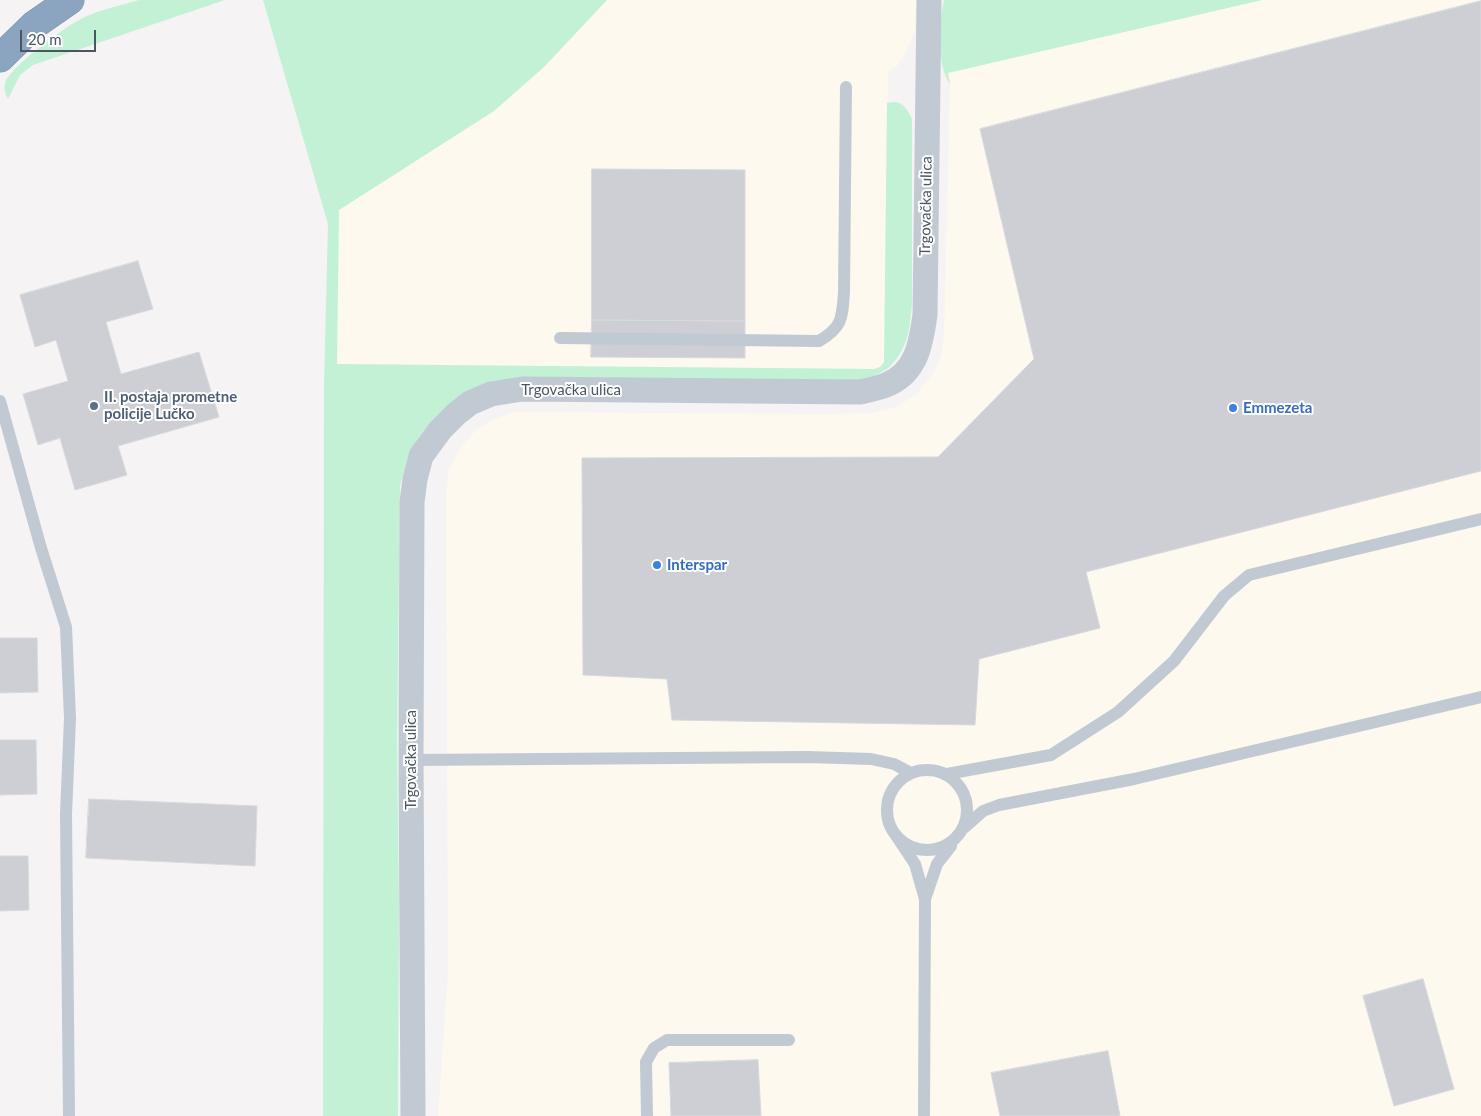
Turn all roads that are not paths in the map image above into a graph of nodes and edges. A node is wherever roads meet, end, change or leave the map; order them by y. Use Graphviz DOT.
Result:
graph roads {
  1 [pos="70,0"];
  2 [pos="929,0"];
  3 [pos="0,58"];
  4 [pos="846,87"];
  5 [pos="560,338"];
  6 [pos="0,401"];
  7 [pos="1481,520"];
  8 [pos="1481,697"];
  9 [pos="411,760"];
  10 [pos="911,773"];
  11 [pos="947,774"];
  12 [pos="962,832"];
  13 [pos="895,834"];
  14 [pos="925,899"];
  15 [pos="789,1040"];
  16 [pos="69,1116"];
  17 [pos="413,1116"];
  18 [pos="647,1116"];
  19 [pos="924,1116"];
  1 -- 3 [label="highway"];
  2 -- 9 [label="street, Trgovačka ulica"];
  4 -- 5 [label="lane"];
  6 -- 16 [label="lane"];
  7 -- 11 [label="lane"];
  8 -- 12 [label="lane"];
  9 -- 10 [label="lane"];
  9 -- 17 [label="street, Trgovačka ulica"];
  10 -- 11 [label="lane"];
  10 -- 13 [label="lane"];
  11 -- 12 [label="lane"];
  12 -- 13 [label="lane"];
  12 -- 14 [label="lane"];
  13 -- 14 [label="lane"];
  14 -- 19 [label="lane"];
  15 -- 18 [label="lane"];
}
